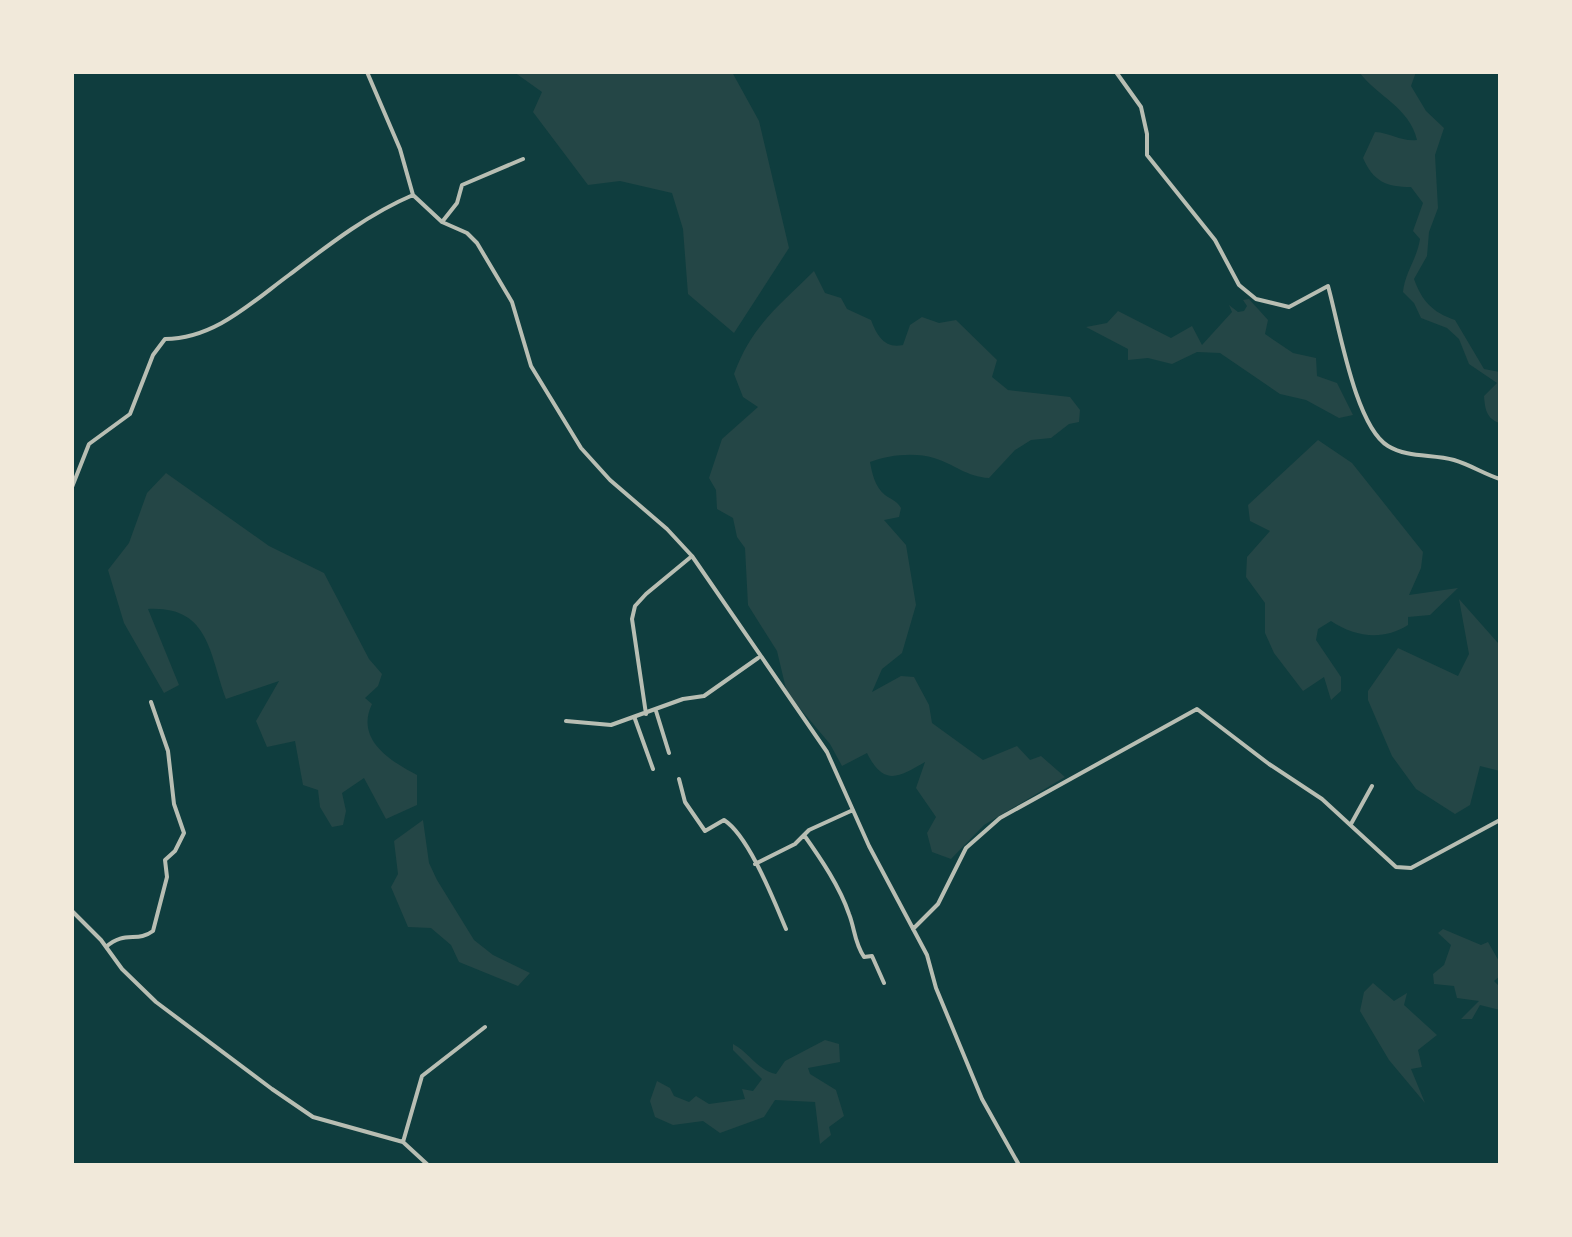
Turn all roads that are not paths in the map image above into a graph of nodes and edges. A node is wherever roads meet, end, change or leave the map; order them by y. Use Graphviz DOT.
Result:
graph roads {
  1 [pos="367,72"];
  2 [pos="1116,72"];
  3 [pos="523,159"];
  4 [pos="413,195"];
  5 [pos="442,222"];
  6 [pos="1500,479"];
  7 [pos="72,487"];
  8 [pos="692,556"];
  9 [pos="758,658"];
  10 [pos="151,702"];
  11 [pos="656,711"];
  12 [pos="646,714"];
  13 [pos="635,718"];
  14 [pos="566,721"];
  15 [pos="669,753"];
  16 [pos="653,769"];
  17 [pos="679,779"];
  18 [pos="1372,786"];
  19 [pos="853,810"];
  20 [pos="1500,820"];
  21 [pos="1351,824"];
  22 [pos="804,835"];
  23 [pos="755,864"];
  24 [pos="72,911"];
  25 [pos="786,929"];
  26 [pos="913,929"];
  27 [pos="106,947"];
  28 [pos="884,983"];
  29 [pos="485,1027"];
  30 [pos="403,1142"];
  31 [pos="428,1165"];
  32 [pos="1019,1165"];
  1 -- 4 [label="street"];
  2 -- 6 [label="street"];
  3 -- 5 [label="street"];
  4 -- 5 [label="street"];
  4 -- 7 [label="street"];
  5 -- 8 [label="street"];
  8 -- 9 [label="street"];
  8 -- 12 [label="street"];
  9 -- 11 [label="street"];
  9 -- 19 [label="street"];
  10 -- 27 [label="street"];
  11 -- 12 [label="street"];
  11 -- 15 [label="street"];
  12 -- 13 [label="street"];
  13 -- 14 [label="street"];
  13 -- 16 [label="street"];
  17 -- 23 [label="street"];
  18 -- 21 [label="street"];
  19 -- 22 [label="street"];
  19 -- 26 [label="street"];
  20 -- 21 [label="street"];
  21 -- 26 [label="street"];
  22 -- 23 [label="street"];
  22 -- 28 [label="street"];
  23 -- 25 [label="street"];
  24 -- 27 [label="street"];
  26 -- 32 [label="street"];
  27 -- 30 [label="street"];
  29 -- 30 [label="street"];
  30 -- 31 [label="street"];
}
